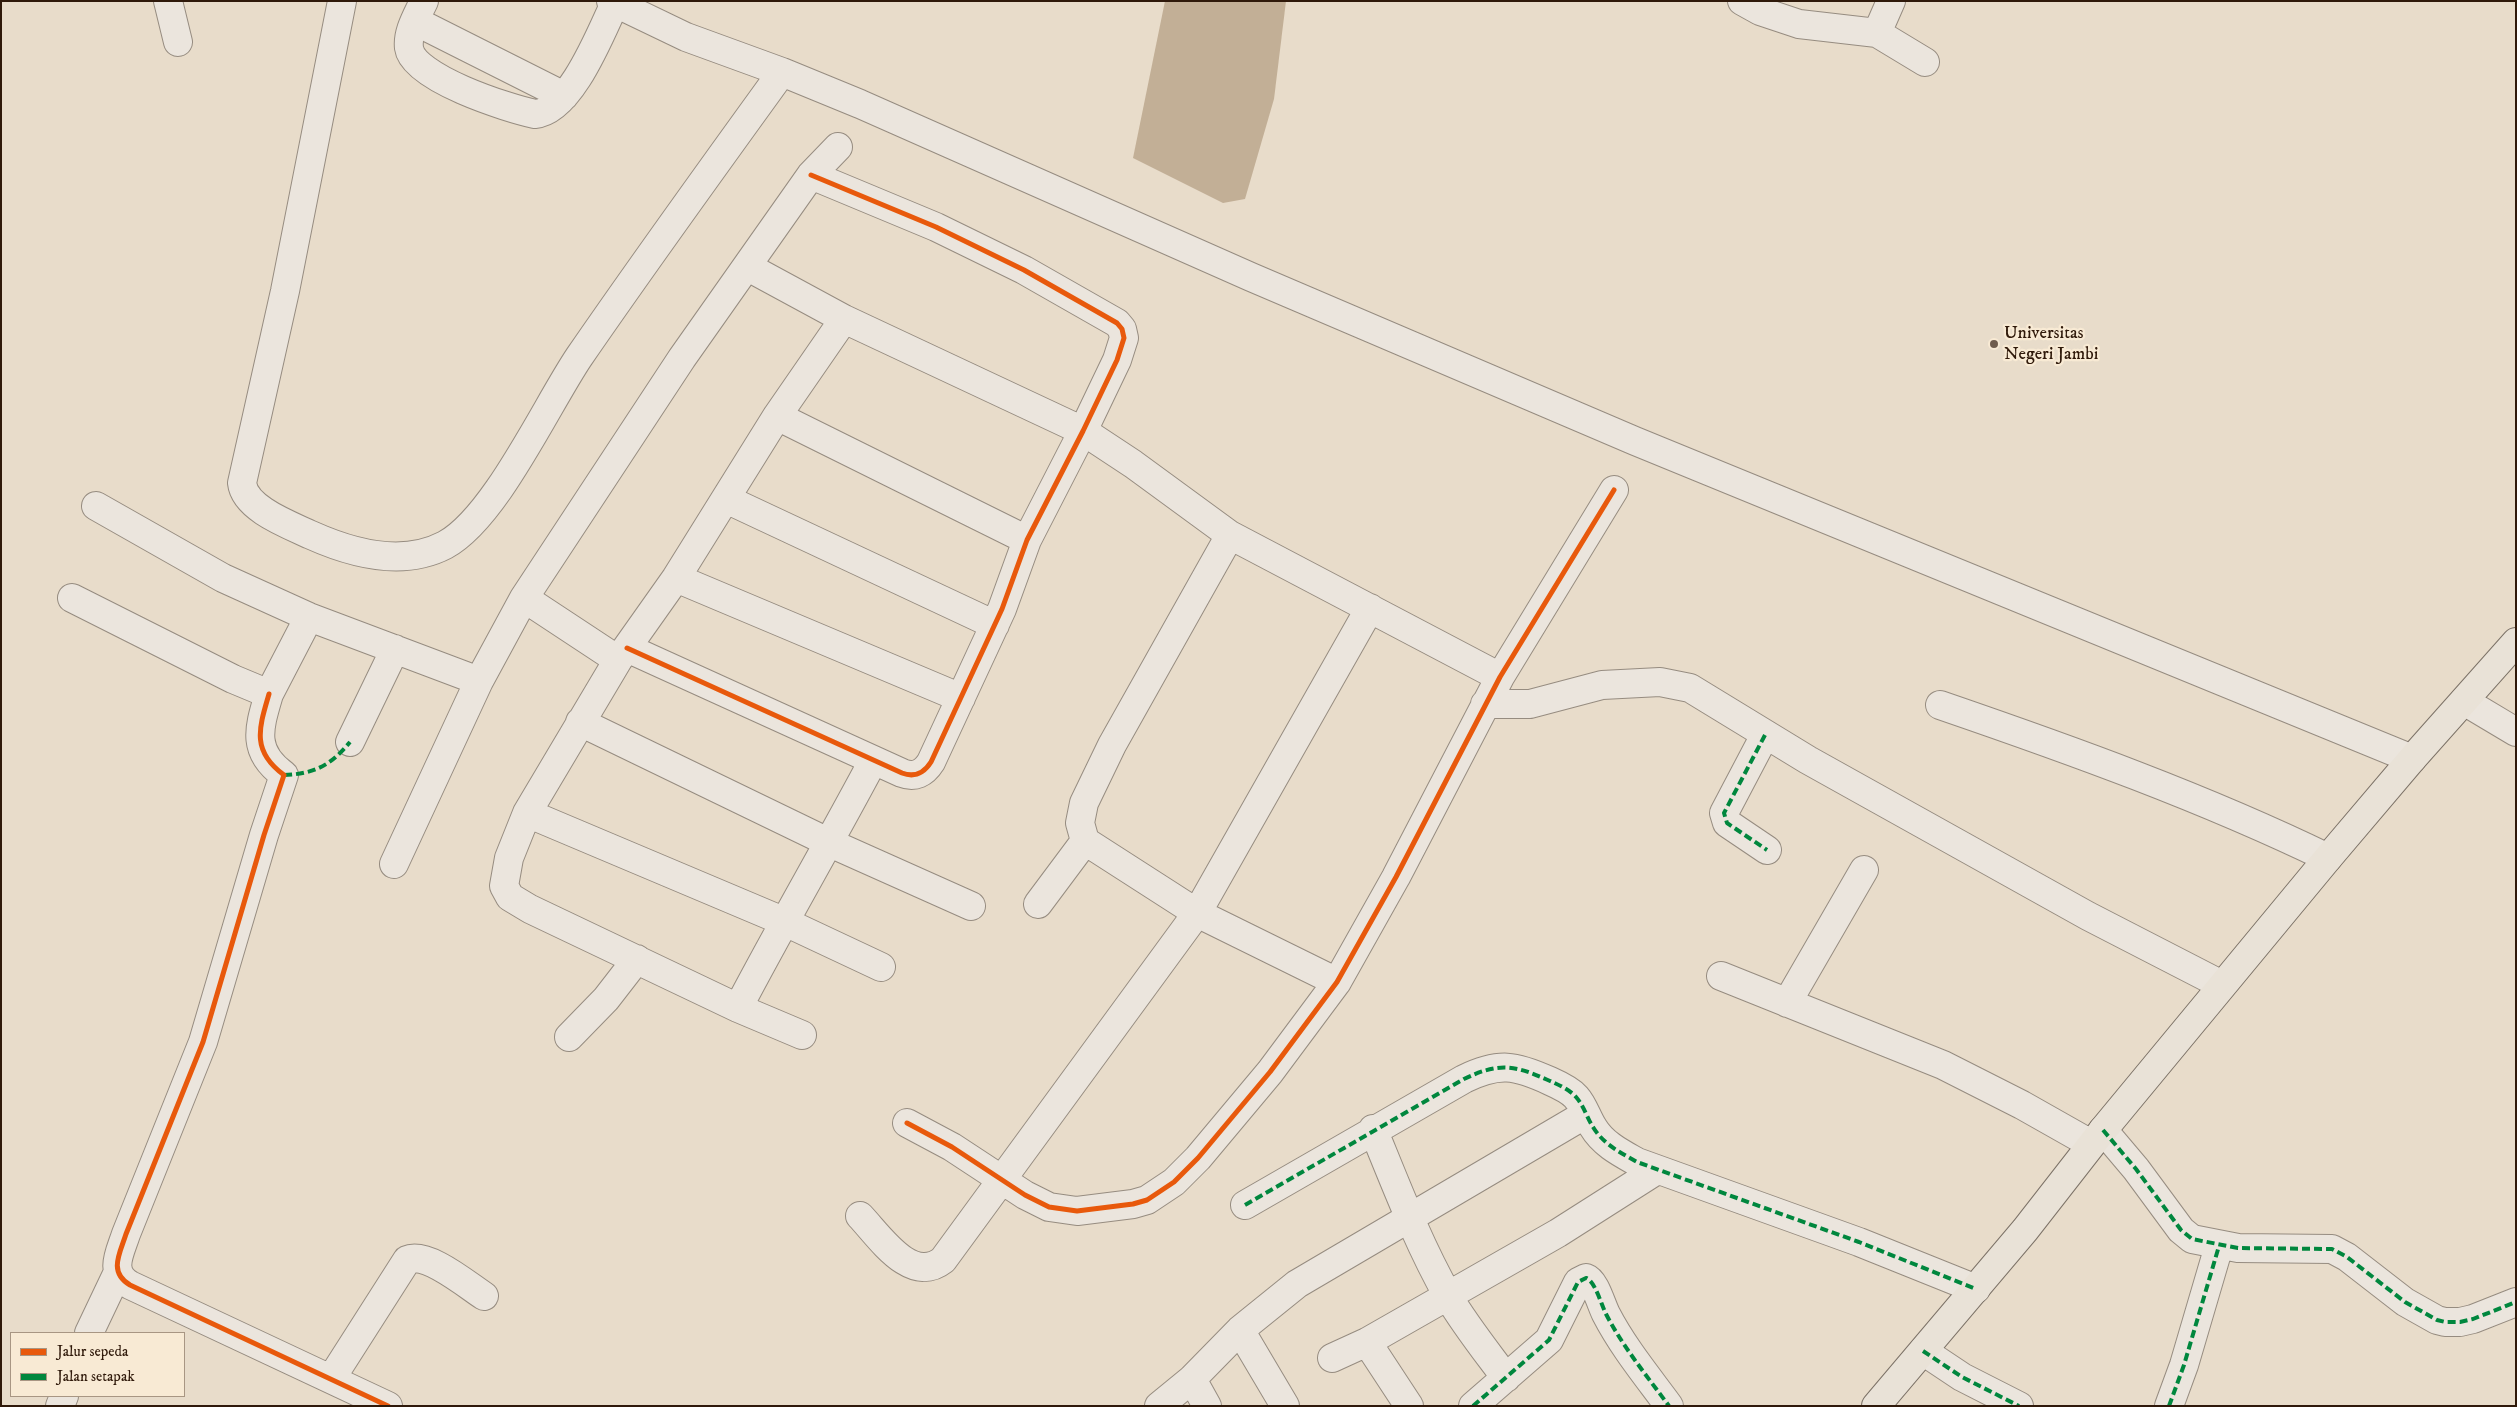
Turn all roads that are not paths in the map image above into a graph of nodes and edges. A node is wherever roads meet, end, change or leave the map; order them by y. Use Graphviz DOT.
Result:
graph roads {
  1 [pos="168,1"];
  2 [pos="342,1"];
  3 [pos="1742,1"];
  4 [pos="1891,1"];
  5 [pos="613,2"];
  6 [pos="419,11"];
  7 [pos="1877,34"];
  8 [pos="178,42"];
  9 [pos="1925,62"];
  10 [pos="782,72"];
  11 [pos="564,96"];
  12 [pos="838,147"];
  13 [pos="811,175"];
  14 [pos="748,267"];
  15 [pos="844,319"];
  16 [pos="777,416"];
  17 [pos="1083,432"];
  18 [pos="1614,490"];
  19 [pos="726,499"];
  20 [pos="96,506"];
  21 [pos="1230,535"];
  22 [pos="1027,540"];
  23 [pos="676,578"];
  24 [pos="72,598"];
  25 [pos="524,598"];
  26 [pos="1370,608"];
  27 [pos="308,617"];
  28 [pos="995,625"];
  29 [pos="2516,642"];
  30 [pos="394,650"];
  31 [pos="622,654"];
  32 [pos="1500,677"];
  33 [pos="479,681"];
  34 [pos="269,694"];
  35 [pos="961,698"];
  36 [pos="2464,701"];
  37 [pos="1485,704"];
  38 [pos="1940,705"];
  39 [pos="580,722"];
  40 [pos="2516,732"];
  41 [pos="1765,735"];
  42 [pos="350,742"];
  43 [pos="2412,758"];
  44 [pos="873,761"];
  45 [pos="527,813"];
  46 [pos="1085,841"];
  47 [pos="830,843"];
  48 [pos="1767,850"];
  49 [pos="2328,858"];
  50 [pos="394,864"];
  51 [pos="1864,870"];
  52 [pos="1038,904"];
  53 [pos="971,906"];
  54 [pos="1197,913"];
  55 [pos="783,921"];
  56 [pos="637,960"];
  57 [pos="881,967"];
  58 [pos="1721,976"];
  59 [pos="1337,982"];
  60 [pos="2222,985"];
  61 [pos="1787,1003"];
  62 [pos="738,1008"];
  63 [pos="802,1035"];
  64 [pos="569,1037"];
  65 [pos="1586,1114"];
  66 [pos="907,1123"];
  67 [pos="1373,1129"];
  68 [pos="2097,1137"];
  69 [pos="1657,1170"];
  70 [pos="1001,1179"];
  71 [pos="1245,1205"];
  72 [pos="860,1216"];
  73 [pos="1409,1217"];
  74 [pos="2219,1246"];
  75 [pos="118,1272"];
  76 [pos="1976,1289"];
  77 [pos="1448,1295"];
  78 [pos="484,1296"];
  79 [pos="2516,1302"];
  80 [pos="1240,1330"];
  81 [pos="90,1332"];
  82 [pos="1368,1342"];
  83 [pos="1923,1351"];
  84 [pos="1332,1358"];
  85 [pos="1506,1378"];
  86 [pos="331,1379"];
  87 [pos="1192,1379"];
  88 [pos="388,1406"];
  89 [pos="1159,1406"];
  90 [pos="1207,1406"];
  91 [pos="1285,1406"];
  92 [pos="1409,1406"];
  93 [pos="1473,1406"];
  94 [pos="1670,1406"];
  95 [pos="1876,1406"];
  96 [pos="2019,1406"];
  97 [pos="2169,1406"];
  1 -- 8 [label="street"];
  2 -- 10 [label="street"];
  3 -- 7 [label="street"];
  4 -- 7 [label="street"];
  5 -- 10 [label="street"];
  5 -- 11 [label="street"];
  6 -- 11 [label="street"];
  6 -- 11 [label="street"];
  7 -- 9 [label="street"];
  10 -- 43 [label="street"];
  12 -- 13 [label="street"];
  13 -- 14 [label="street"];
  13 -- 17 [label="street"];
  14 -- 15 [label="street"];
  14 -- 25 [label="street"];
  15 -- 16 [label="street"];
  15 -- 17 [label="street"];
  16 -- 19 [label="street"];
  16 -- 22 [label="street"];
  17 -- 21 [label="street"];
  17 -- 22 [label="street"];
  18 -- 32 [label="street"];
  19 -- 23 [label="street"];
  19 -- 28 [label="street"];
  20 -- 27 [label="street"];
  21 -- 26 [label="street"];
  21 -- 46 [label="street"];
  22 -- 28 [label="street"];
  23 -- 31 [label="street"];
  23 -- 35 [label="street"];
  24 -- 34 [label="street"];
  25 -- 31 [label="street"];
  25 -- 33 [label="street"];
  26 -- 32 [label="street"];
  26 -- 54 [label="street"];
  27 -- 30 [label="street"];
  27 -- 34 [label="street"];
  28 -- 35 [label="street"];
  29 -- 36 [label="highway"];
  30 -- 33 [label="street"];
  30 -- 42 [label="street"];
  31 -- 39 [label="street"];
  31 -- 44 [label="street"];
  32 -- 37 [label="street"];
  33 -- 50 [label="street"];
  34 -- 75 [label="street"];
  35 -- 44 [label="street"];
  36 -- 40 [label="street"];
  36 -- 43 [label="highway"];
  37 -- 41 [label="street"];
  37 -- 59 [label="street"];
  38 -- 49 [label="street"];
  39 -- 45 [label="street"];
  39 -- 47 [label="street"];
  41 -- 48 [label="street"];
  41 -- 60 [label="street"];
  43 -- 49 [label="highway"];
  44 -- 47 [label="street"];
  45 -- 55 [label="street"];
  45 -- 56 [label="street"];
  46 -- 52 [label="street"];
  46 -- 54 [label="street"];
  47 -- 53 [label="street"];
  47 -- 55 [label="street"];
  49 -- 60 [label="highway"];
  51 -- 61 [label="street"];
  54 -- 59 [label="street"];
  54 -- 70 [label="street"];
  55 -- 57 [label="street"];
  55 -- 62 [label="street"];
  56 -- 62 [label="street"];
  56 -- 64 [label="street"];
  58 -- 61 [label="street"];
  59 -- 70 [label="street"];
  60 -- 68 [label="highway"];
  61 -- 68 [label="street"];
  62 -- 63 [label="street"];
  65 -- 67 [label="street"];
  65 -- 69 [label="street"];
  65 -- 73 [label="street"];
  66 -- 70 [label="street"];
  67 -- 71 [label="street"];
  67 -- 73 [label="street"];
  68 -- 74 [label="street"];
  68 -- 76 [label="highway"];
  69 -- 76 [label="street"];
  69 -- 77 [label="street"];
  70 -- 72 [label="street"];
  73 -- 77 [label="street"];
  73 -- 80 [label="street"];
  74 -- 79 [label="street"];
  74 -- 97 [label="street"];
  75 -- 81 [label="street"];
  75 -- 86 [label="street"];
  76 -- 83 [label="highway"];
  77 -- 82 [label="street"];
  77 -- 85 [label="street"];
  78 -- 86 [label="street"];
  80 -- 87 [label="street"];
  80 -- 91 [label="street"];
  82 -- 84 [label="street"];
  82 -- 92 [label="street"];
  83 -- 95 [label="highway"];
  83 -- 96 [label="street"];
  85 -- 93 [label="street"];
  85 -- 94 [label="street"];
  86 -- 88 [label="street"];
  87 -- 89 [label="street"];
  87 -- 90 [label="street"];
}
